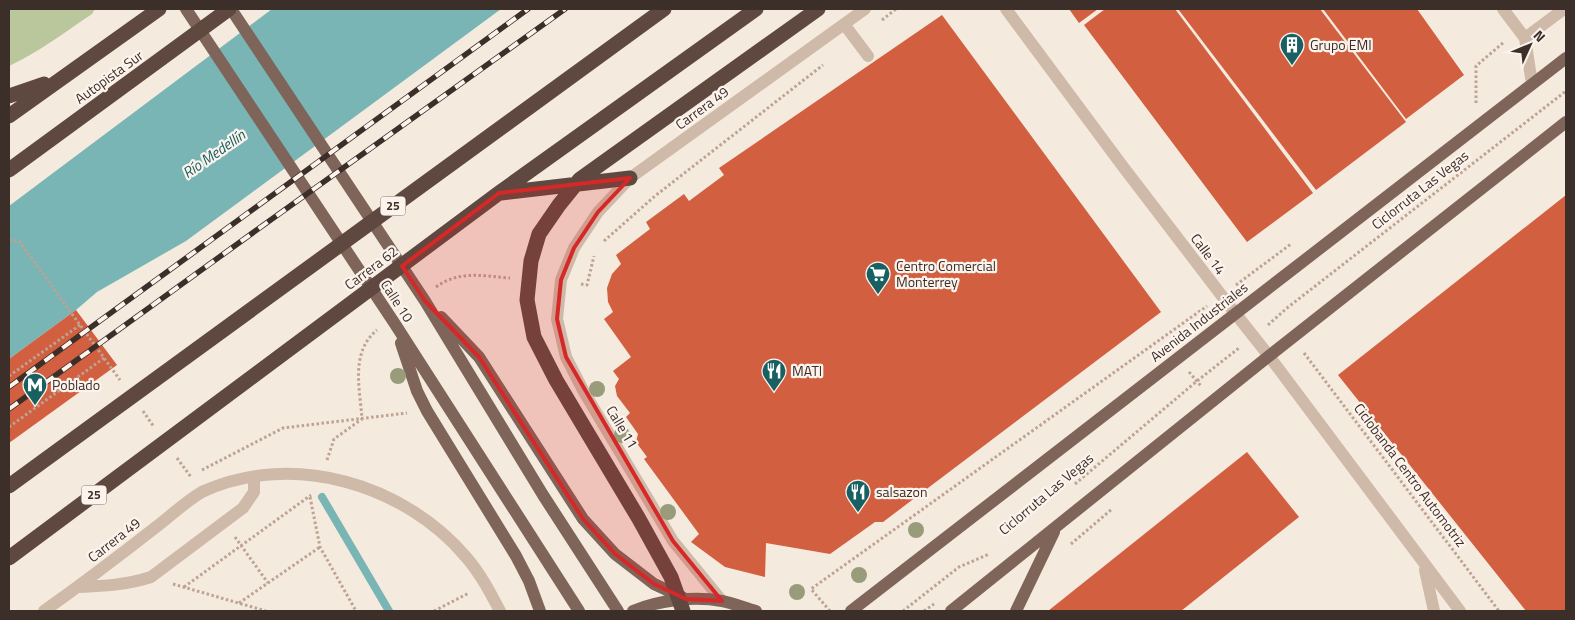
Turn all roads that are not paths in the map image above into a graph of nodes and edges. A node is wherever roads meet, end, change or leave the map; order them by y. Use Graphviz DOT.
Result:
graph roads {
  1 [pos="159,9"];
  2 [pos="186,9"];
  3 [pos="230,9"];
  4 [pos="664,9"];
  5 [pos="756,9"];
  6 [pos="818,9"];
  7 [pos="865,9"];
  8 [pos="1006,9"];
  9 [pos="1503,9"];
  10 [pos="1564,9"];
  11 [pos="844,24"];
  12 [pos="1522,34"];
  13 [pos="868,56"];
  14 [pos="1566,58"];
  15 [pos="64,76"];
  16 [pos="1532,84"];
  17 [pos="9,96"];
  18 [pos="9,116"];
  19 [pos="1566,122"];
  20 [pos="9,170"];
  21 [pos="630,178"];
  22 [pos="500,193"];
  23 [pos="574,248"];
  24 [pos="425,301"];
  25 [pos="1235,314"];
  26 [pos="395,324"];
  27 [pos="1269,356"];
  28 [pos="254,477"];
  29 [pos="9,486"];
  30 [pos="1056,528"];
  31 [pos="9,558"];
  32 [pos="1424,565"];
  33 [pos="78,587"];
  34 [pos="974,593"];
  35 [pos="722,601"];
  36 [pos="685,605"];
  37 [pos="44,611"];
  38 [pos="500,611"];
  39 [pos="540,611"];
  40 [pos="579,611"];
  41 [pos="618,611"];
  42 [pos="633,611"];
  43 [pos="756,611"];
  44 [pos="851,611"];
  45 [pos="951,611"];
  46 [pos="963,611"];
  47 [pos="1016,611"];
  48 [pos="1434,611"];
  49 [pos="1460,611"];
  1 -- 15 [label="highway, Autopista Sur"];
  2 -- 26 [label="main road, Calle 10"];
  3 -- 20 [label="highway, Autopista Sur"];
  3 -- 24 [label="main road, Calle 10"];
  4 -- 29 [label="highway, 25"];
  5 -- 22 [label="highway, Carrera 62 / 25"];
  6 -- 36 [label="highway"];
  7 -- 11 [label="street, Carrera 49"];
  8 -- 25 [label="street, Calle 14"];
  9 -- 12 [label="street"];
  10 -- 12 [label="street"];
  11 -- 13 [label="street"];
  11 -- 21 [label="street, Carrera 49"];
  12 -- 16 [label="street"];
  14 -- 16 [label="main road, Avenida Industriales"];
  15 -- 17 [label="highway"];
  15 -- 18 [label="highway, Autopista Sur"];
  16 -- 25 [label="main road, Avenida Industriales"];
  19 -- 27 [label="main road"];
  21 -- 22 [label="highway"];
  21 -- 23 [label="street, Carrera 49"];
  22 -- 31 [label="highway, Carrera 62 / 25"];
  23 -- 35 [label="street, Calle 11"];
  24 -- 36 [label="main road"];
  24 -- 41 [label="main road, Calle 10"];
  25 -- 27 [label="street, Calle 14"];
  25 -- 44 [label="main road, Avenida Industriales"];
  26 -- 39 [label="main road"];
  26 -- 40 [label="main road, Calle 10"];
  27 -- 30 [label="main road"];
  27 -- 32 [label="street, Calle 14"];
  28 -- 33 [label="street, Carrera 49"];
  28 -- 33 [label="street"];
  28 -- 38 [label="street"];
  30 -- 34 [label="main road"];
  30 -- 47 [label="main road"];
  32 -- 48 [label="street, Calle 14"];
  32 -- 49 [label="street, Calle 14"];
  33 -- 37 [label="street, Carrera 49"];
  34 -- 45 [label="main road"];
  34 -- 46 [label="main road"];
  35 -- 36 [label="main road"];
  35 -- 43 [label="main road"];
  36 -- 42 [label="main road"];
}
